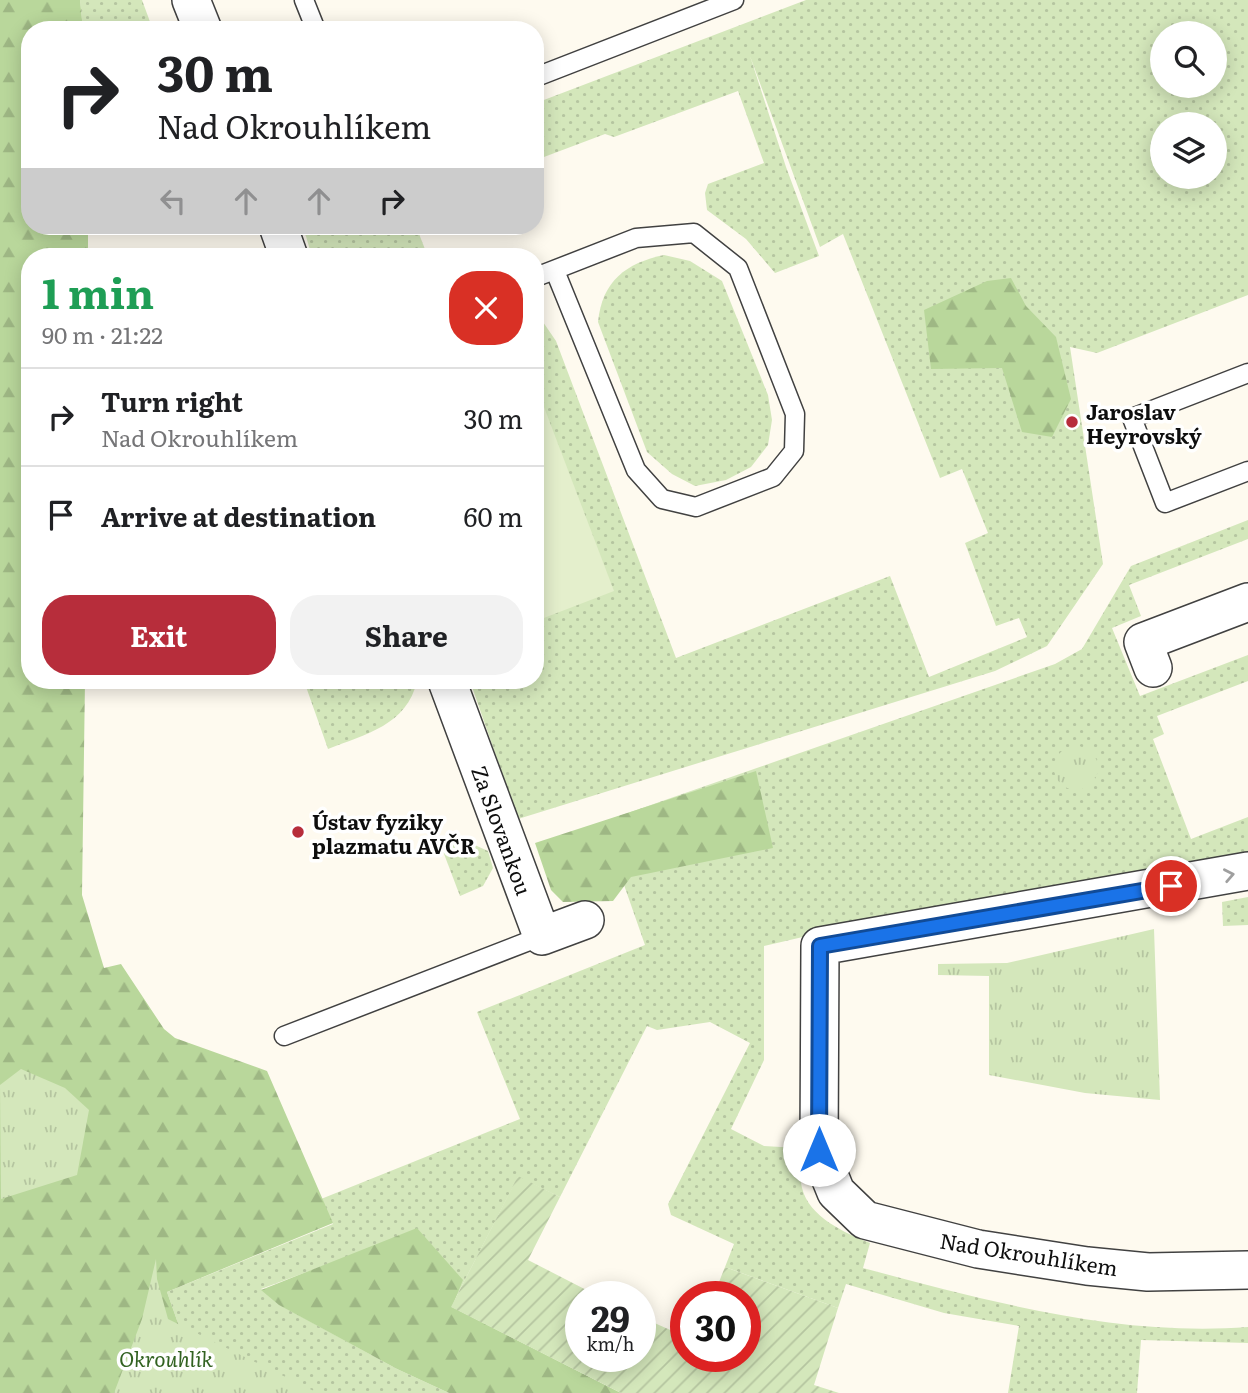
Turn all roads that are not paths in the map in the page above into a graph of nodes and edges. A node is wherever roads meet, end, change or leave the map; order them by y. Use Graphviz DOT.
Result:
graph roads {
  1 [pos="191,0"];
  2 [pos="304,0"];
  3 [pos="734,0"];
  4 [pos="199,21"];
  5 [pos="312,21"];
  6 [pos="544,74"];
  7 [pos="555,271"];
  8 [pos="544,274"];
  9 [pos="1248,373"];
  10 [pos="1248,471"];
  11 [pos="1248,602"];
  12 [pos="1153,668"];
  13 [pos="450,689"];
  14 [pos="1248,872"];
  15 [pos="586,920"];
  16 [pos="542,936"];
  17 [pos="284,1036"];
  18 [pos="1248,1270"];
  1 -- 4 [label="street"];
  2 -- 5 [label="lane"];
  3 -- 6 [label="lane"];
  7 -- 7 [label="lane"];
  7 -- 8 [label="lane"];
  9 -- 10 [label="lane"];
  11 -- 12 [label="street"];
  13 -- 16 [label="street, Za Slovankou"];
  18 -- 14 [label="street, Nad Okrouhlíkem, one-way"];
  15 -- 16 [label="street"];
  16 -- 17 [label="lane"];
}
